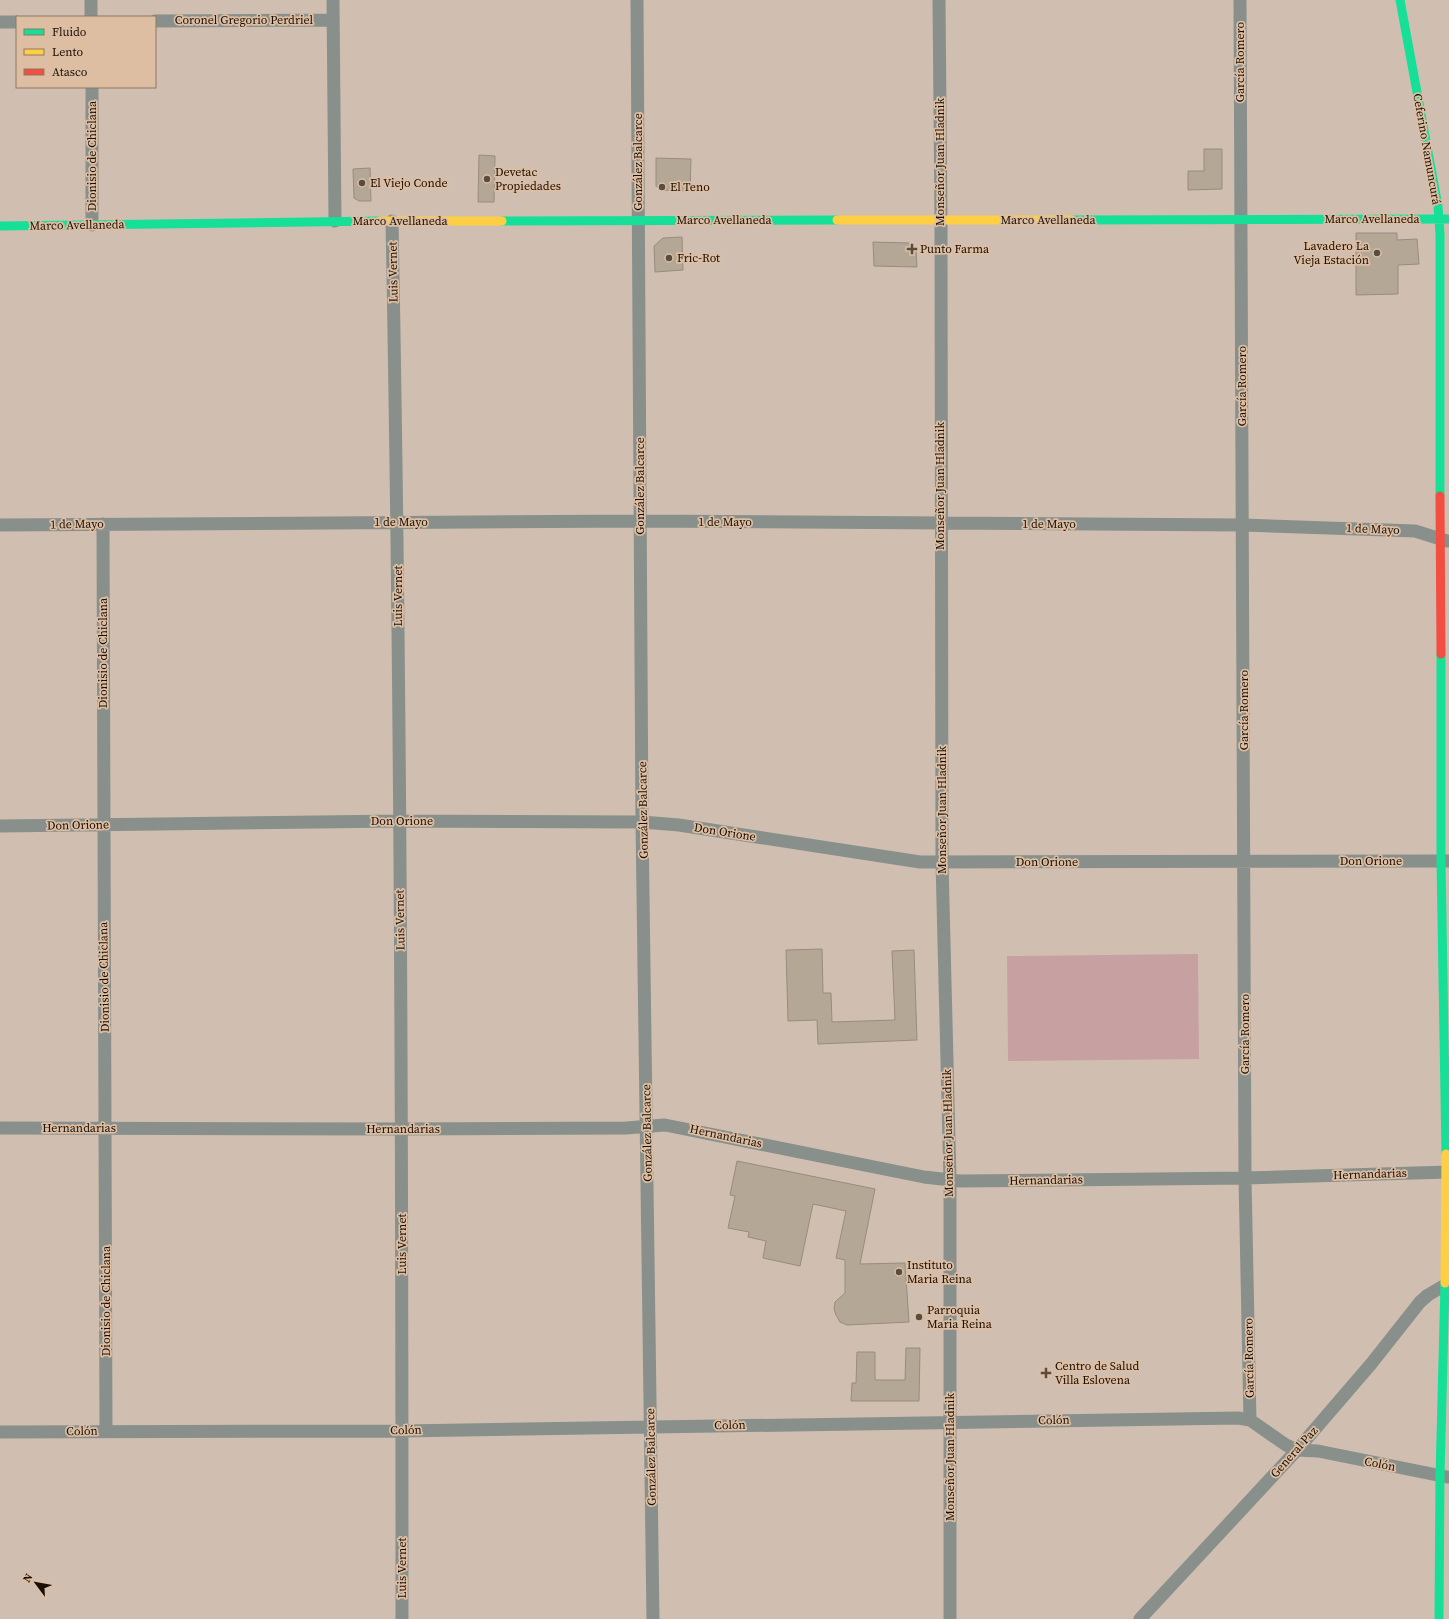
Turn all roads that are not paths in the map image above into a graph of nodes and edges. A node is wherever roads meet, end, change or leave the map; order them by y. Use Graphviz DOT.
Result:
graph roads {
  1 [pos="91,0"];
  2 [pos="334,0"];
  3 [pos="637,0"];
  4 [pos="939,0"];
  5 [pos="1240,0"];
  6 [pos="1400,0"];
  7 [pos="91,16"];
  8 [pos="333,20"];
  9 [pos="156,21"];
  10 [pos="0,22"];
  11 [pos="16,22"];
  12 [pos="92,88"];
  13 [pos="1241,219"];
  14 [pos="1439,219"];
  15 [pos="1449,219"];
  16 [pos="638,220"];
  17 [pos="941,220"];
  18 [pos="335,221"];
  19 [pos="392,221"];
  20 [pos="92,225"];
  21 [pos="0,226"];
  22 [pos="398,522"];
  23 [pos="640,522"];
  24 [pos="104,524"];
  25 [pos="940,524"];
  26 [pos="0,525"];
  27 [pos="1243,525"];
  28 [pos="1445,540"];
  29 [pos="400,821"];
  30 [pos="642,822"];
  31 [pos="103,825"];
  32 [pos="0,826"];
  33 [pos="1445,861"];
  34 [pos="942,862"];
  35 [pos="1244,862"];
  36 [pos="647,1126"];
  37 [pos="0,1128"];
  38 [pos="105,1128"];
  39 [pos="402,1129"];
  40 [pos="1447,1172"];
  41 [pos="1245,1178"];
  42 [pos="950,1180"];
  43 [pos="1445,1285"];
  44 [pos="1250,1420"];
  45 [pos="950,1422"];
  46 [pos="651,1426"];
  47 [pos="106,1431"];
  48 [pos="402,1431"];
  49 [pos="0,1432"];
  50 [pos="1298,1450"];
  51 [pos="1445,1477"];
  52 [pos="402,1619"];
  53 [pos="653,1619"];
  54 [pos="950,1619"];
  55 [pos="1140,1619"];
  56 [pos="1439,1619"];
  1 -- 7 [label="street"];
  2 -- 8 [label="street"];
  3 -- 16 [label="street, González Balcarce"];
  4 -- 17 [label="street, Monseñor Juan Hladnik"];
  5 -- 13 [label="street, García Romero"];
  6 -- 14 [label="street, Ceferino Namuncurá"];
  8 -- 9 [label="street, Coronel Gregorio Perdriel"];
  8 -- 18 [label="street"];
  10 -- 11 [label="street"];
  12 -- 20 [label="street, Dionisio de Chiclana"];
  13 -- 14 [label="street, Marco Avellaneda"];
  13 -- 17 [label="street, Marco Avellaneda"];
  13 -- 27 [label="street, García Romero"];
  14 -- 15 [label="street, Marco Avellaneda"];
  14 -- 28 [label="street, Ceferino Namuncurá"];
  16 -- 17 [label="street, Marco Avellaneda"];
  16 -- 19 [label="street, Marco Avellaneda"];
  16 -- 23 [label="street, González Balcarce"];
  17 -- 25 [label="street, Monseñor Juan Hladnik"];
  18 -- 19 [label="street, Marco Avellaneda"];
  18 -- 20 [label="street, Marco Avellaneda"];
  19 -- 22 [label="street, Luis Vernet"];
  20 -- 21 [label="street, Marco Avellaneda"];
  22 -- 23 [label="street, 1 de Mayo"];
  22 -- 24 [label="street, 1 de Mayo"];
  22 -- 29 [label="street, Luis Vernet"];
  23 -- 25 [label="street, 1 de Mayo"];
  23 -- 30 [label="street, González Balcarce"];
  24 -- 26 [label="street, 1 de Mayo"];
  24 -- 31 [label="street, Dionisio de Chiclana"];
  25 -- 27 [label="street, 1 de Mayo"];
  25 -- 34 [label="street, Monseñor Juan Hladnik"];
  27 -- 28 [label="street, 1 de Mayo"];
  27 -- 35 [label="street, García Romero"];
  28 -- 33 [label="street, Ceferino Namuncurá"];
  29 -- 30 [label="street, Don Orione"];
  29 -- 31 [label="street, Don Orione"];
  29 -- 39 [label="street, Luis Vernet"];
  30 -- 34 [label="street, Don Orione"];
  30 -- 36 [label="street, González Balcarce"];
  31 -- 32 [label="street, Don Orione"];
  31 -- 38 [label="street, Dionisio de Chiclana"];
  33 -- 35 [label="street, Don Orione"];
  33 -- 40 [label="street, Ceferino Namuncurá"];
  34 -- 35 [label="street, Don Orione"];
  34 -- 42 [label="street, Monseñor Juan Hladnik"];
  35 -- 41 [label="street, García Romero"];
  36 -- 39 [label="street, Hernandarias"];
  36 -- 42 [label="street, Hernandarias"];
  36 -- 46 [label="street, González Balcarce"];
  37 -- 38 [label="street, Hernandarias"];
  38 -- 39 [label="street, Hernandarias"];
  38 -- 47 [label="street, Dionisio de Chiclana"];
  39 -- 48 [label="street, Luis Vernet"];
  40 -- 41 [label="street, Hernandarias"];
  40 -- 43 [label="street, Ceferino Namuncurá"];
  41 -- 42 [label="street, Hernandarias"];
  41 -- 44 [label="street, García Romero"];
  42 -- 45 [label="street, Monseñor Juan Hladnik"];
  43 -- 50 [label="street, General Paz"];
  43 -- 51 [label="street, Ceferino Namuncurá"];
  44 -- 45 [label="street, Colón"];
  44 -- 50 [label="street, Colón"];
  45 -- 46 [label="street, Colón"];
  45 -- 54 [label="street, Monseñor Juan Hladnik"];
  46 -- 48 [label="street, Colón"];
  46 -- 53 [label="street, González Balcarce"];
  47 -- 48 [label="street, Colón"];
  47 -- 49 [label="street, Colón"];
  48 -- 52 [label="street, Luis Vernet"];
  50 -- 51 [label="street, Colón"];
  50 -- 55 [label="street, General Paz"];
  51 -- 56 [label="street, Ceferino Namuncurá"];
}
